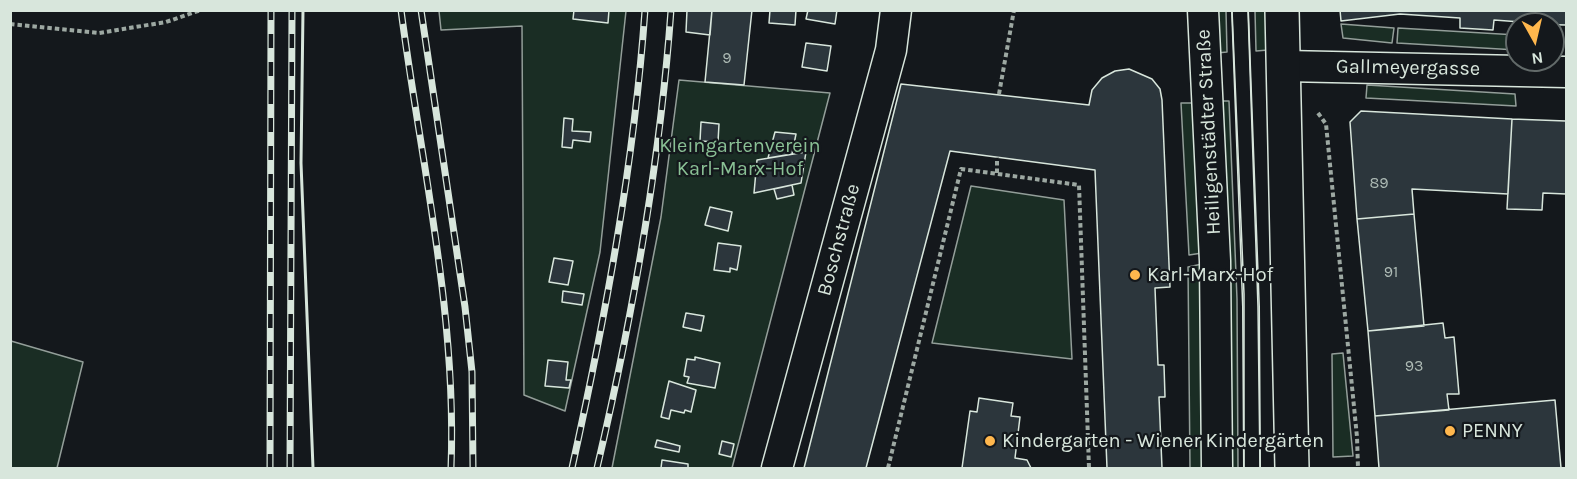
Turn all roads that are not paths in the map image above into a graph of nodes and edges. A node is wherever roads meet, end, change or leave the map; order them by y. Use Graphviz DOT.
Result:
graph roads {
  1 [pos="896,10"];
  2 [pos="1203,10"];
  3 [pos="1240,10"];
  4 [pos="1282,10"];
  5 [pos="1285,66"];
  6 [pos="1566,72"];
  7 [pos="777,468"];
  8 [pos="1217,468"];
  9 [pos="1252,468"];
  10 [pos="1292,468"];
  1 -- 7 [label="street, Boschstraße"];
  2 -- 8 [label="street, Heiligenstädter Straße"];
  3 -- 9 [label="lane"];
  4 -- 5 [label="main road"];
  5 -- 6 [label="street, Gallmeyergasse"];
  5 -- 10 [label="main road"];
}
